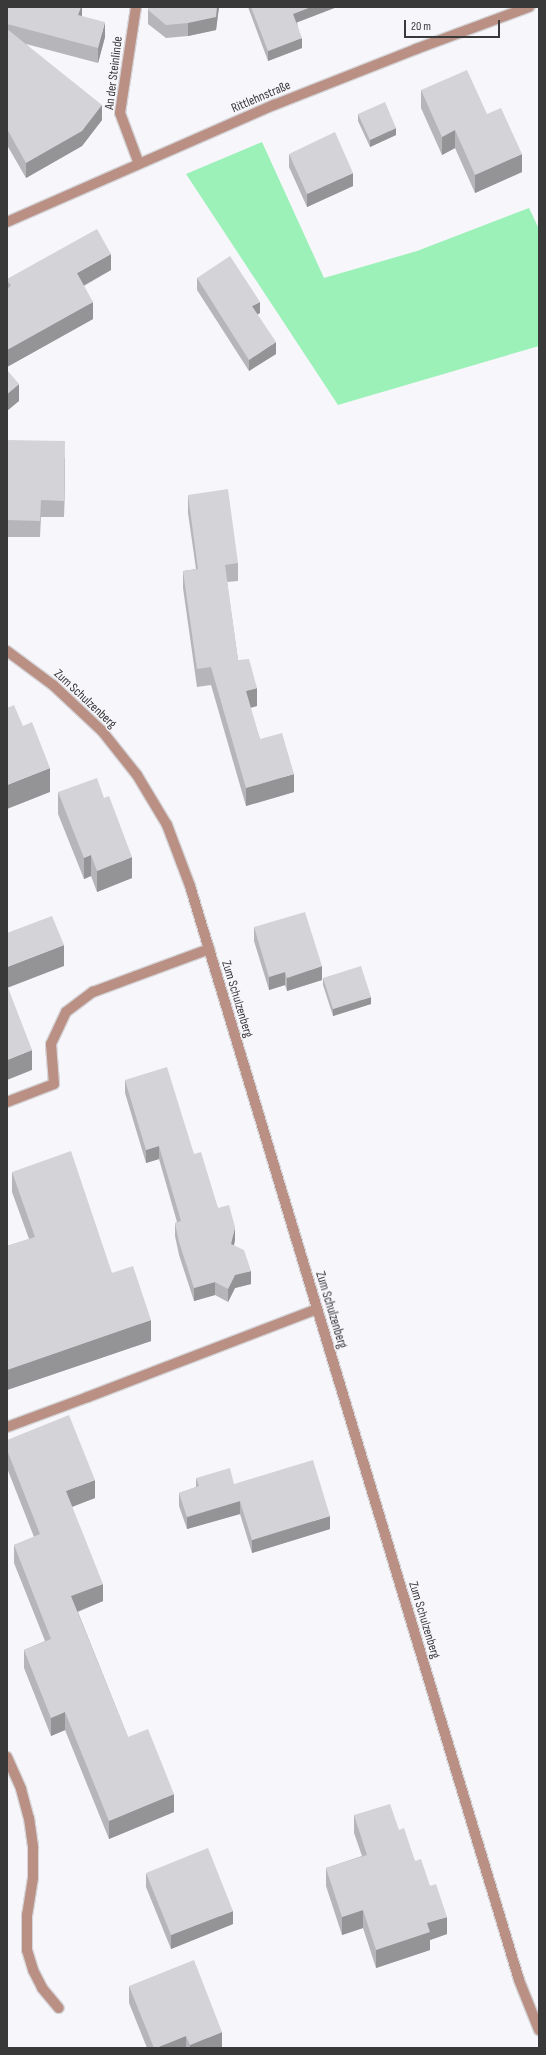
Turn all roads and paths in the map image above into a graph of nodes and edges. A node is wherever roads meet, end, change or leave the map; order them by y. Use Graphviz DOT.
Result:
graph roads {
  1 [pos="136,7"];
  2 [pos="529,7"];
  3 [pos="139,164"];
  4 [pos="7,222"];
  5 [pos="7,651"];
  6 [pos="209,949"];
  7 [pos="7,1102"];
  8 [pos="317,1309"];
  9 [pos="7,1426"];
  10 [pos="7,1757"];
  11 [pos="59,2008"];
  12 [pos="539,2030"];
  1 -- 3 [label="street, An der Steinlinde"];
  2 -- 3 [label="street, Rittlehnstraße"];
  3 -- 4 [label="street, Rittlehnstraße"];
  5 -- 6 [label="street, Zum Schulzenberg"];
  6 -- 7 [label="street"];
  6 -- 8 [label="street, Zum Schulzenberg"];
  8 -- 9 [label="street"];
  8 -- 12 [label="street, Zum Schulzenberg"];
  10 -- 11 [label="street"];
}
